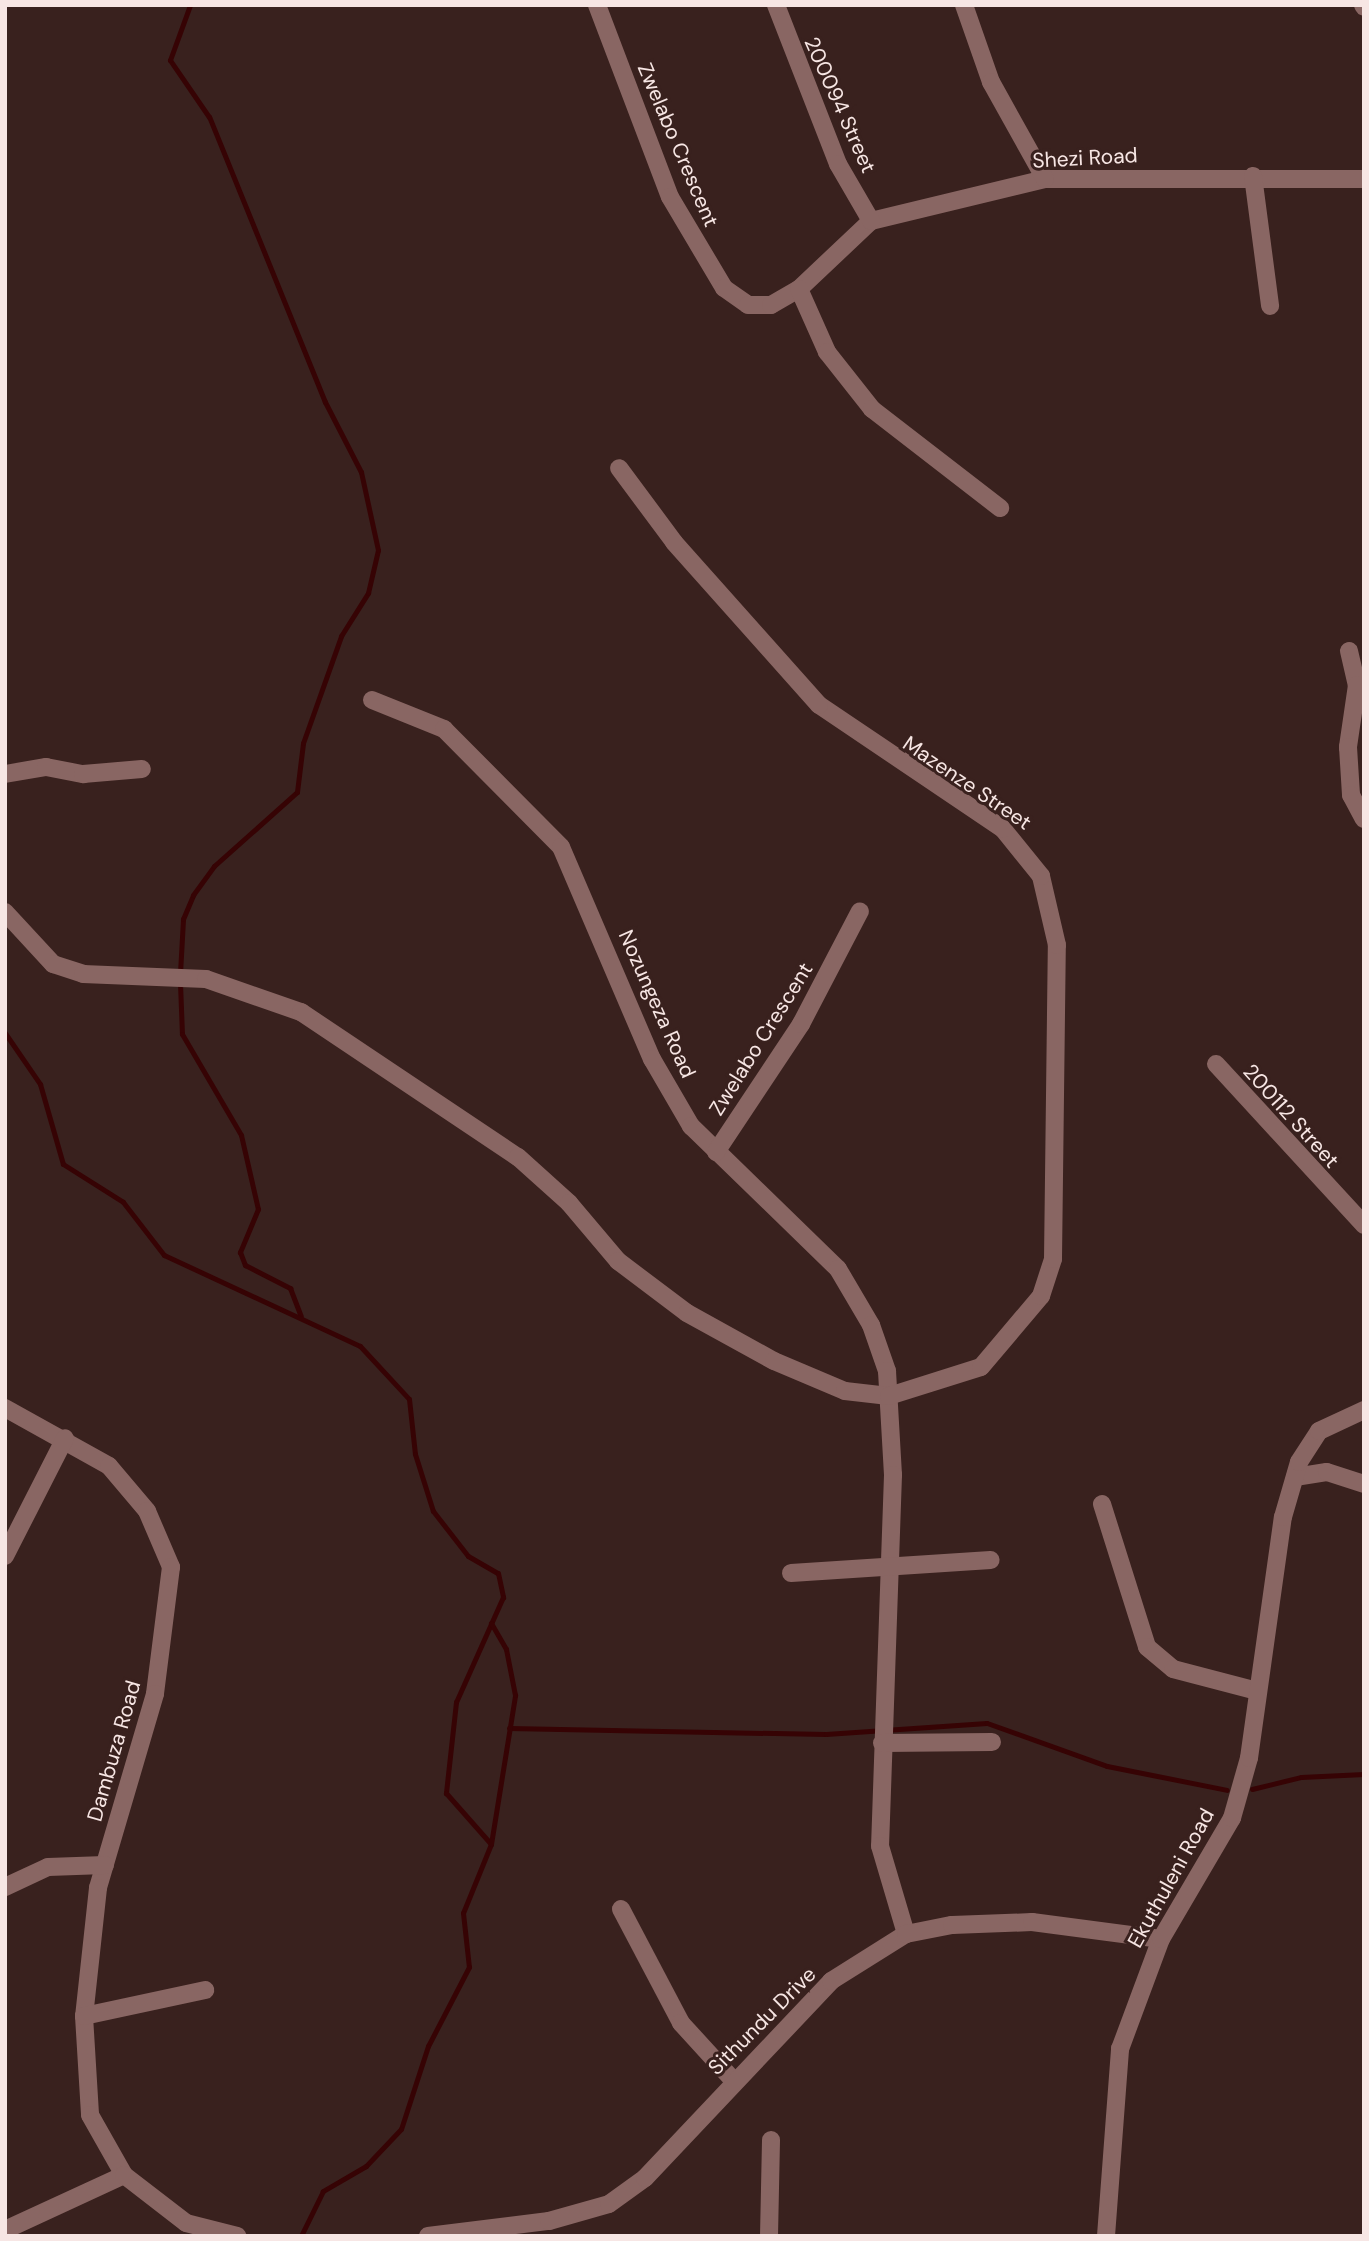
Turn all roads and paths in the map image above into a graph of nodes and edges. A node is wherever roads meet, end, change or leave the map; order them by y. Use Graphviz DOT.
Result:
graph roads {
  1 [pos="597,5"];
  2 [pos="776,5"];
  3 [pos="964,5"];
  4 [pos="1253,176"];
  5 [pos="1045,179"];
  6 [pos="1364,179"];
  7 [pos="871,220"];
  8 [pos="799,289"];
  9 [pos="1270,306"];
  10 [pos="619,468"];
  11 [pos="1000,508"];
  12 [pos="1349,650"];
  13 [pos="372,700"];
  14 [pos="142,769"];
  15 [pos="5,774"];
  16 [pos="1364,819"];
  17 [pos="860,911"];
  18 [pos="5,912"];
  19 [pos="1216,1064"];
  20 [pos="716,1152"];
  21 [pos="1364,1226"];
  22 [pos="889,1396"];
  23 [pos="5,1408"];
  24 [pos="1364,1410"];
  25 [pos="65,1438"];
  26 [pos="1295,1477"];
  27 [pos="1364,1484"];
  28 [pos="1102,1504"];
  29 [pos="5,1556"];
  30 [pos="990,1560"];
  31 [pos="891,1564"];
  32 [pos="791,1573"];
  33 [pos="1257,1691"];
  34 [pos="992,1742"];
  35 [pos="882,1743"];
  36 [pos="105,1865"];
  37 [pos="5,1887"];
  38 [pos="621,1909"];
  39 [pos="906,1934"];
  40 [pos="1161,1939"];
  41 [pos="205,1990"];
  42 [pos="84,2016"];
  43 [pos="734,2081"];
  44 [pos="771,2140"];
  45 [pos="124,2175"];
  46 [pos="5,2230"];
  47 [pos="439,2235"];
  48 [pos="237,2236"];
  49 [pos="769,2236"];
  50 [pos="1106,2236"];
  1 -- 8 [label="street, Zwelabo Crescent"];
  2 -- 7 [label="street, 200094 Street"];
  3 -- 5 [label="street"];
  4 -- 5 [label="street, Shezi Road"];
  4 -- 6 [label="street, Shezi Road"];
  4 -- 9 [label="street"];
  5 -- 7 [label="street, Shezi Road"];
  7 -- 8 [label="street"];
  8 -- 11 [label="street"];
  10 -- 22 [label="street, Mazenze Street"];
  12 -- 16 [label="street"];
  13 -- 20 [label="street, Nozungeza Road"];
  14 -- 15 [label="street"];
  17 -- 20 [label="street, Zwelabo Crescent"];
  18 -- 22 [label="street"];
  19 -- 21 [label="street, 200112 Street"];
  20 -- 22 [label="street, Nozungeza Road"];
  22 -- 31 [label="street, Nozungeza Road"];
  23 -- 25 [label="street, Dambuza Road"];
  24 -- 26 [label="street, Ekuthuleni Road"];
  25 -- 29 [label="street"];
  25 -- 36 [label="street, Dambuza Road"];
  26 -- 27 [label="street"];
  26 -- 33 [label="street, Ekuthuleni Road"];
  28 -- 33 [label="street"];
  30 -- 31 [label="street"];
  31 -- 32 [label="street"];
  31 -- 35 [label="street, Nozungeza Road"];
  33 -- 40 [label="street, Ekuthuleni Road"];
  34 -- 35 [label="street"];
  35 -- 39 [label="street, Nozungeza Road"];
  36 -- 37 [label="street"];
  36 -- 42 [label="street, Dambuza Road"];
  38 -- 43 [label="street"];
  39 -- 40 [label="street, Sithundu Drive"];
  39 -- 43 [label="street, Sithundu Drive"];
  40 -- 50 [label="street, Ekuthuleni Road"];
  41 -- 42 [label="street"];
  42 -- 45 [label="street, Dambuza Road"];
  43 -- 47 [label="street, Sithundu Drive"];
  44 -- 49 [label="street"];
  45 -- 46 [label="street"];
  45 -- 48 [label="street"];
}
